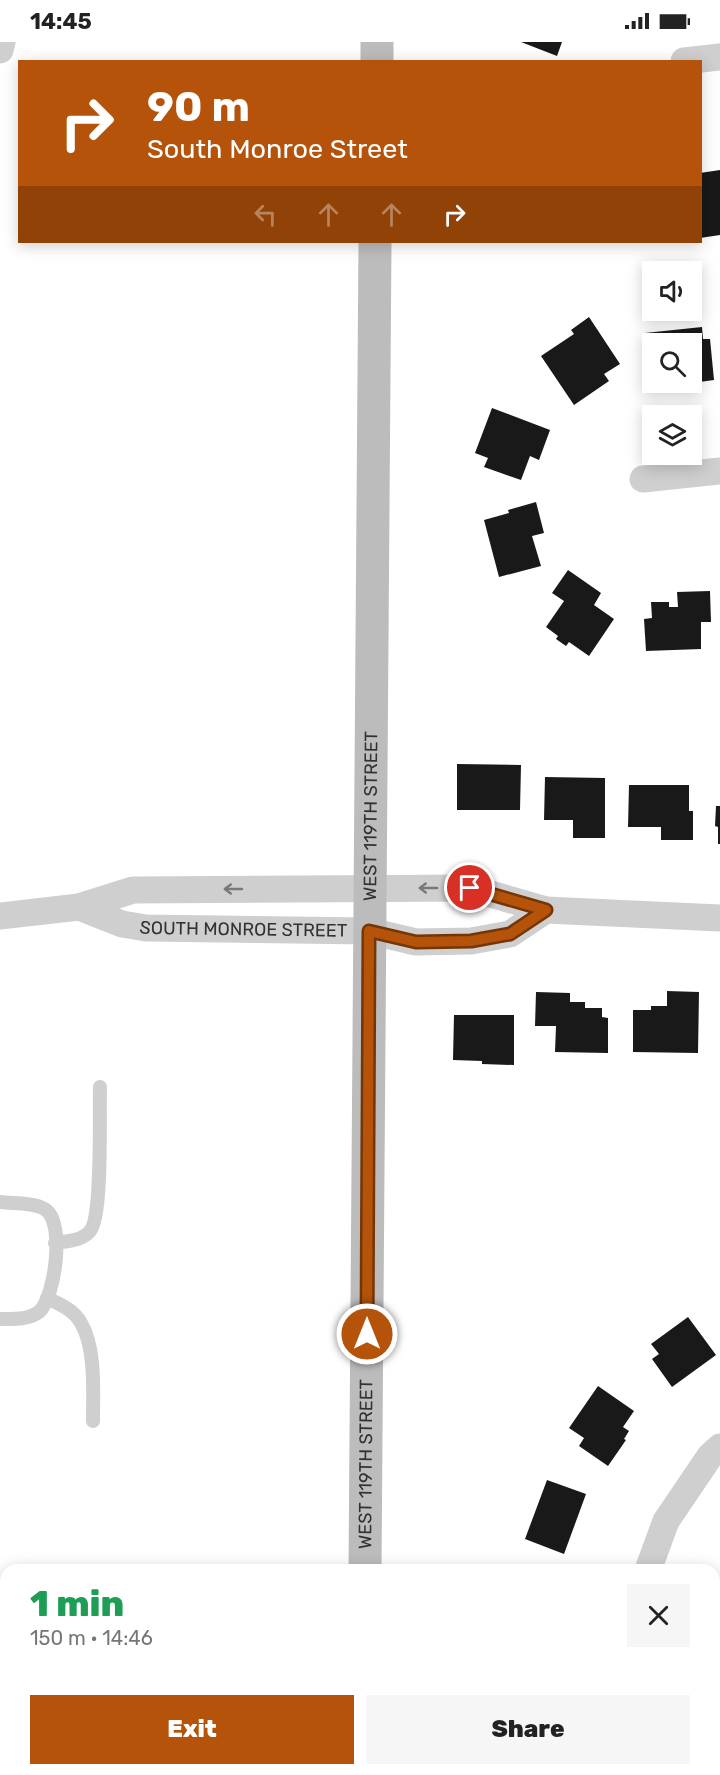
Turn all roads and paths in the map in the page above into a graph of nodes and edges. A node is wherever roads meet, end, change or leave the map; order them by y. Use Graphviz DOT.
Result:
graph roads {
  1 [pos="2,42"];
  2 [pos="377,42"];
  3 [pos="0,50"];
  4 [pos="720,57"];
  5 [pos="377,60"];
  6 [pos="693,60"];
  7 [pos="375,243"];
  8 [pos="720,471"];
  9 [pos="643,479"];
  10 [pos="369,888"];
  11 [pos="79,907"];
  12 [pos="546,910"];
  13 [pos="0,916"];
  14 [pos="720,918"];
  15 [pos="369,931"];
  16 [pos="100,1087"];
  17 [pos="0,1202"];
  18 [pos="56,1243"];
  19 [pos="47,1298"];
  20 [pos="0,1319"];
  21 [pos="93,1421"];
  22 [pos="715,1452"];
  23 [pos="365,1564"];
  24 [pos="650,1564"];
  1 -- 3 [label="street"];
  2 -- 5 [label="main road"];
  4 -- 6 [label="street"];
  7 -- 10 [label="main road, WEST 119TH STREET"];
  8 -- 9 [label="street"];
  10 -- 11 [label="street, SOUTH MONROE STREET, one-way"];
  12 -- 10 [label="street, SOUTH MONROE STREET, one-way"];
  10 -- 15 [label="main road, WEST 119TH STREET"];
  11 -- 13 [label="street, SOUTH MONROE STREET"];
  11 -- 15 [label="street, SOUTH MONROE STREET"];
  12 -- 14 [label="street, SOUTH MONROE STREET"];
  12 -- 15 [label="street, SOUTH MONROE STREET"];
  15 -- 23 [label="main road, WEST 119TH STREET"];
  16 -- 18 [label="lane"];
  17 -- 18 [label="lane"];
  18 -- 19 [label="lane"];
  19 -- 20 [label="lane"];
  19 -- 21 [label="lane"];
  22 -- 24 [label="street"];
}
